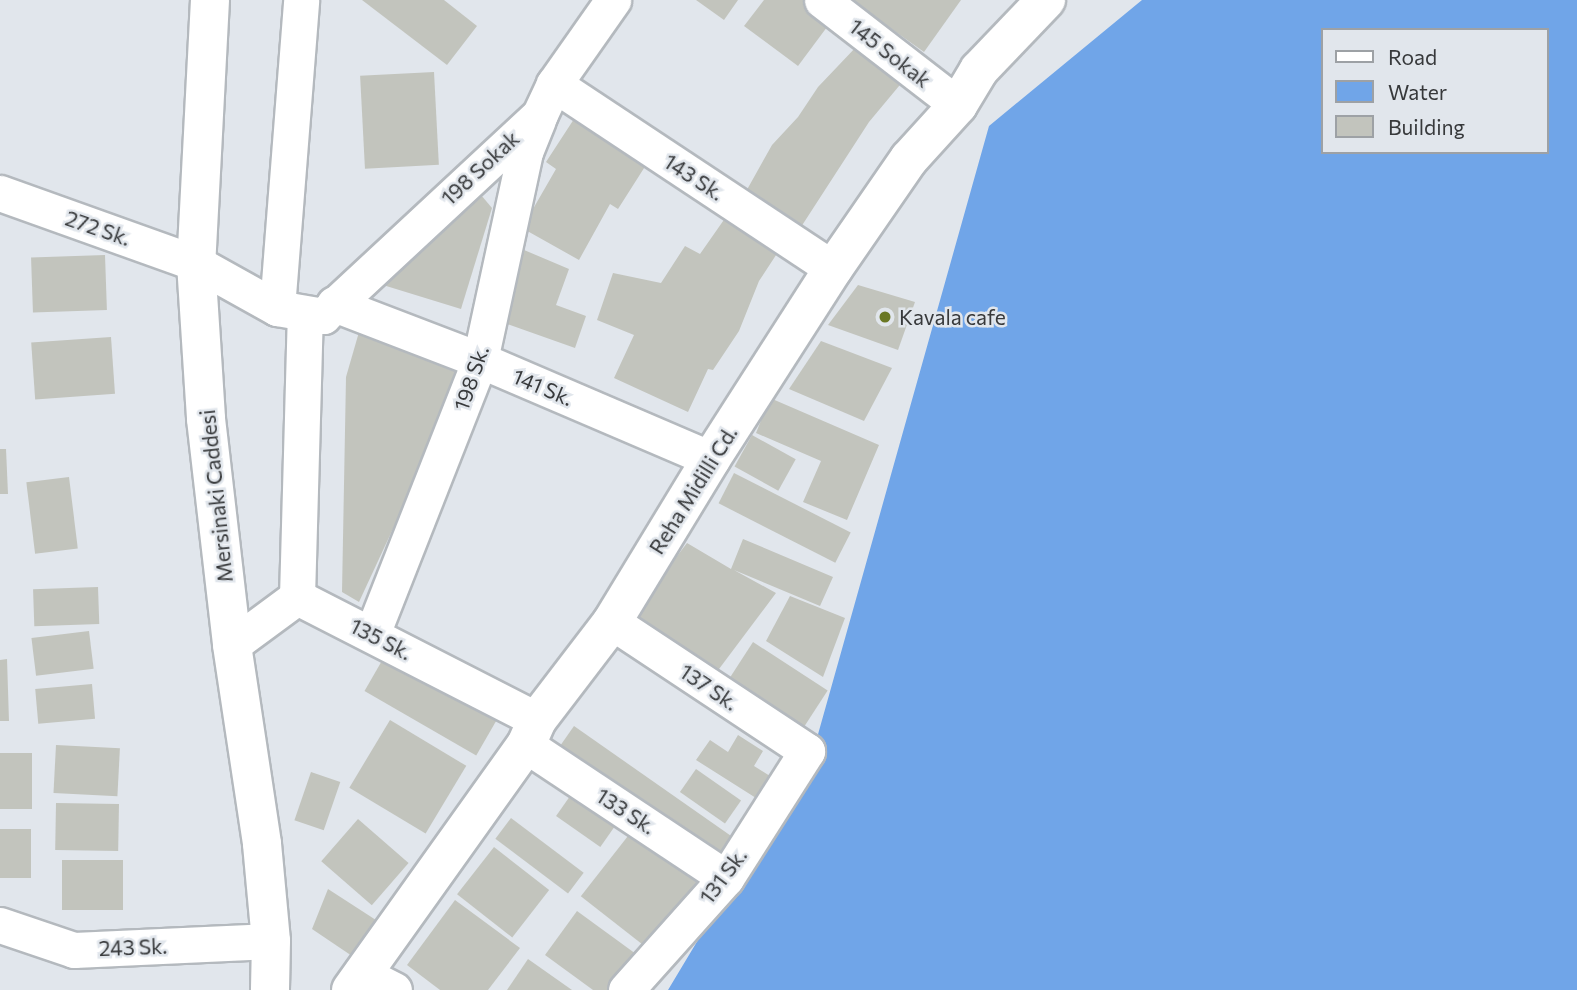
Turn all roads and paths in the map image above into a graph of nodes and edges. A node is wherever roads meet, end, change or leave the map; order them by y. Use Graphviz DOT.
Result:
graph roads {
  1 [pos="210,0"];
  2 [pos="301,0"];
  3 [pos="613,0"];
  4 [pos="822,0"];
  5 [pos="1046,0"];
  6 [pos="547,99"];
  7 [pos="958,106"];
  8 [pos="0,193"];
  9 [pos="197,262"];
  10 [pos="833,269"];
  11 [pos="310,310"];
  12 [pos="480,360"];
  13 [pos="711,459"];
  14 [pos="297,597"];
  15 [pos="612,622"];
  16 [pos="372,634"];
  17 [pos="232,645"];
  18 [pos="531,733"];
  19 [pos="807,751"];
  20 [pos="726,878"];
  21 [pos="0,925"];
  22 [pos="271,941"];
  23 [pos="369,984"];
  24 [pos="270,990"];
  25 [pos="626,990"];
  1 -- 9 [label="street, Mersinaki Caddesi"];
  2 -- 11 [label="street"];
  3 -- 6 [label="street, 198 Sokak"];
  4 -- 7 [label="street, 145 Sokak"];
  5 -- 7 [label="street, Reha Midilli Cd."];
  6 -- 10 [label="street, 143 Sk."];
  6 -- 11 [label="street, 198 Sokak"];
  6 -- 12 [label="street, 198 Sk."];
  7 -- 10 [label="street, Reha Midilli Cd."];
  8 -- 9 [label="street, 272 Sk."];
  9 -- 11 [label="street, 141 Sk."];
  9 -- 17 [label="street, Mersinaki Caddesi"];
  10 -- 13 [label="street, Reha Midilli Cd."];
  11 -- 12 [label="street, 141 Sk."];
  11 -- 14 [label="street"];
  12 -- 13 [label="street, 141 Sk."];
  12 -- 16 [label="street, 198 Sk."];
  13 -- 15 [label="street, Reha Midilli Cd."];
  14 -- 16 [label="street, 135 Sk."];
  14 -- 17 [label="street"];
  15 -- 18 [label="street, Reha Midilli Cd."];
  15 -- 19 [label="street, 137 Sk."];
  16 -- 18 [label="street, 135 Sk."];
  17 -- 22 [label="street, Mersinaki Caddesi"];
  18 -- 20 [label="street, 133 Sk."];
  18 -- 23 [label="street, Reha Midilli Cd."];
  19 -- 20 [label="street, 131 Sk."];
  20 -- 25 [label="street, 131 Sk."];
  21 -- 22 [label="street, 243 Sk."];
  22 -- 24 [label="street, Mersinaki Caddesi"];
}
